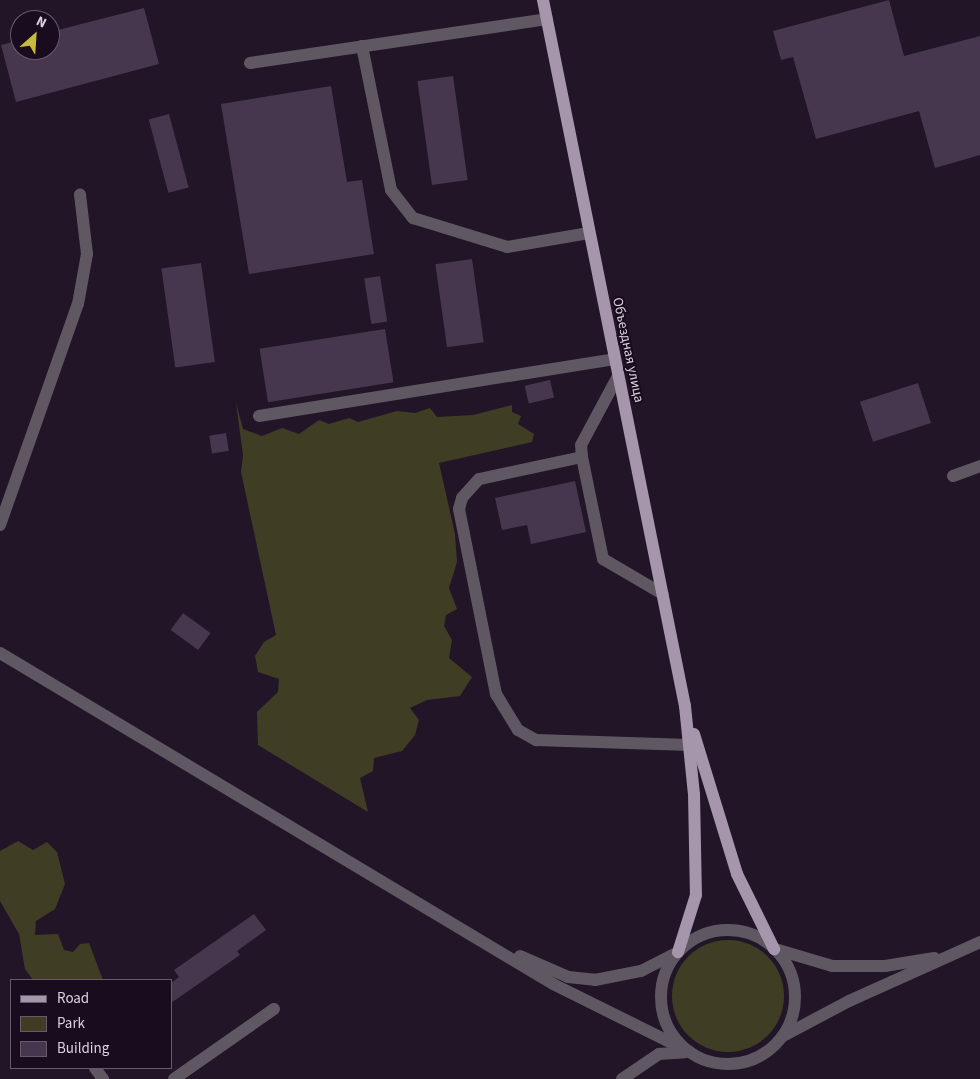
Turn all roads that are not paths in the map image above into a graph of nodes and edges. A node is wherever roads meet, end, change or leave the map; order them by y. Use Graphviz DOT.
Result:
graph roads {
  1 [pos="543,0"];
  2 [pos="547,19"];
  3 [pos="362,46"];
  4 [pos="250,63"];
  5 [pos="80,194"];
  6 [pos="589,233"];
  7 [pos="614,359"];
  8 [pos="618,376"];
  9 [pos="258,416"];
  10 [pos="582,458"];
  11 [pos="980,466"];
  12 [pos="953,476"];
  13 [pos="0,525"];
  14 [pos="662,594"];
  15 [pos="0,653"];
  16 [pos="685,706"];
  17 [pos="690,745"];
  18 [pos="464,929"];
  19 [pos="980,942"];
  20 [pos="774,949"];
  21 [pos="678,952"];
  22 [pos="946,956"];
  23 [pos="274,1008"];
  24 [pos="663,1014"];
  25 [pos="785,1035"];
  26 [pos="662,1038"];
  27 [pos="690,1052"];
  28 [pos="652,1058"];
  29 [pos="174,1079"];
  30 [pos="622,1079"];
  1 -- 2 [label="main road, Объездная улица"];
  2 -- 3 [label="street"];
  2 -- 6 [label="main road, Объездная улица"];
  3 -- 4 [label="street"];
  3 -- 6 [label="street"];
  5 -- 13 [label="street"];
  6 -- 7 [label="main road, Объездная улица"];
  7 -- 8 [label="main road, Объездная улица"];
  7 -- 9 [label="street"];
  8 -- 10 [label="street"];
  8 -- 14 [label="main road, Объездная улица"];
  10 -- 14 [label="street"];
  10 -- 17 [label="street"];
  11 -- 12 [label="street"];
  14 -- 16 [label="main road, Объездная улица"];
  15 -- 18 [label="street"];
  16 -- 17 [label="main road"];
  16 -- 20 [label="main road"];
  17 -- 21 [label="main road"];
  18 -- 21 [label="street"];
  18 -- 26 [label="street"];
  19 -- 22 [label="street"];
  20 -- 21 [label="street"];
  20 -- 22 [label="street"];
  20 -- 25 [label="street"];
  21 -- 24 [label="street"];
  22 -- 25 [label="street"];
  23 -- 29 [label="street"];
  24 -- 26 [label="street"];
  24 -- 27 [label="street"];
  25 -- 27 [label="street"];
  26 -- 27 [label="street"];
  26 -- 28 [label="street"];
  27 -- 28 [label="street"];
  28 -- 30 [label="street"];
}
